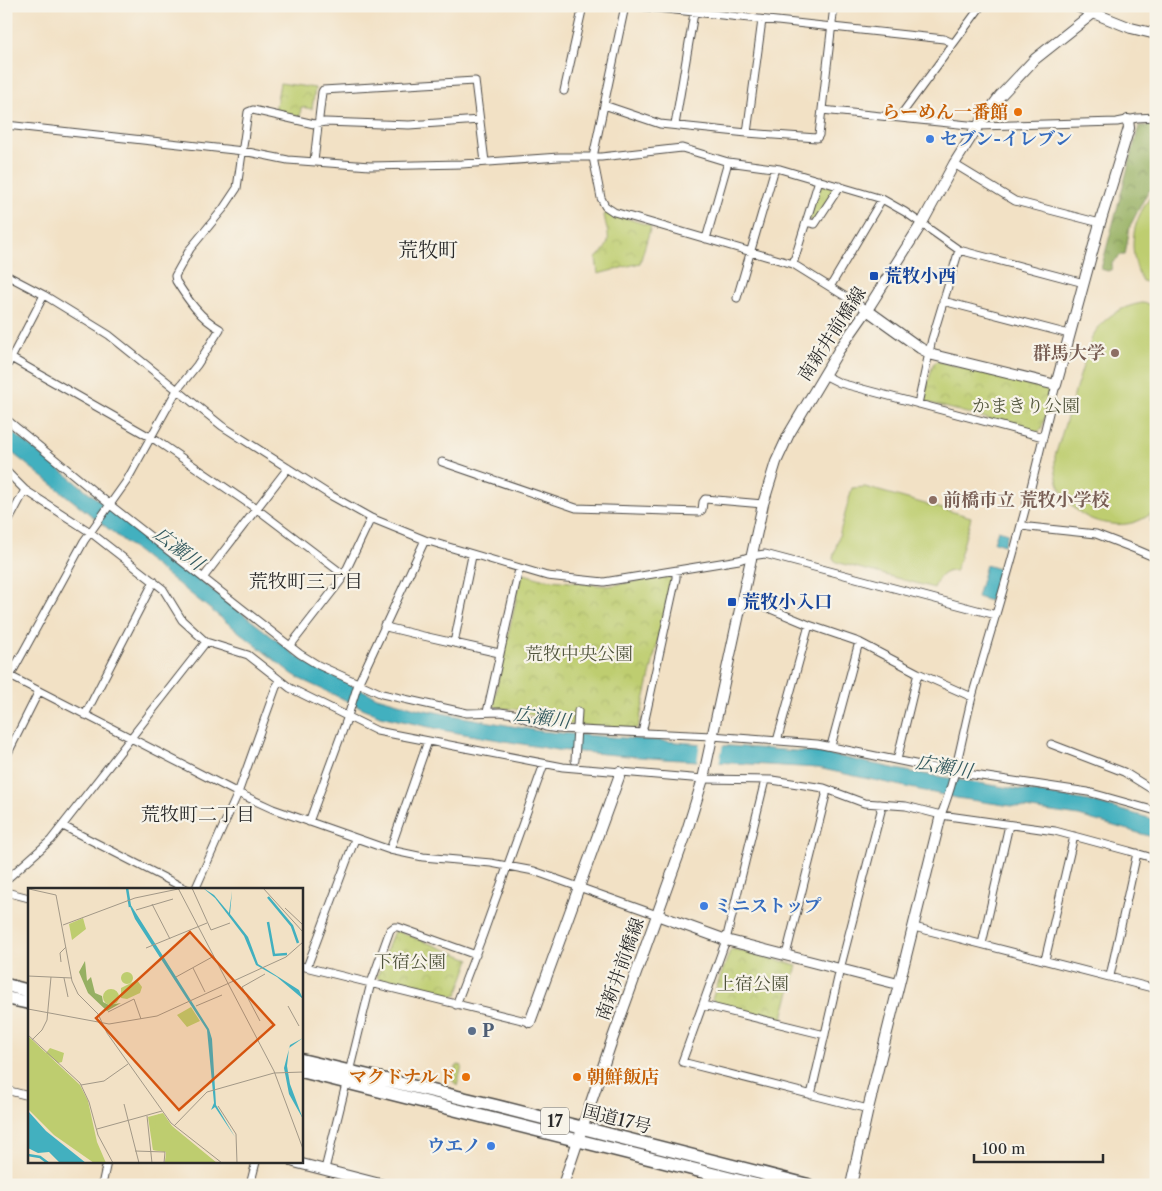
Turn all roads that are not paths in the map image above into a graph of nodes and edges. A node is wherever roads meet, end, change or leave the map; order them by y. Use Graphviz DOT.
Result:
graph roads {
  1 [pos="583,6"];
  2 [pos="625,6"];
  3 [pos="638,6"];
  4 [pos="834,6"];
  5 [pos="981,6"];
  6 [pos="1076,6"];
  7 [pos="1102,6"];
  8 [pos="694,13"];
  9 [pos="1093,13"];
  10 [pos="762,20"];
  11 [pos="832,28"];
  12 [pos="1156,34"];
  13 [pos="953,44"];
  14 [pos="564,91"];
  15 [pos="604,105"];
  16 [pos="822,110"];
  17 [pos="1156,117"];
  18 [pos="901,118"];
  19 [pos="480,120"];
  20 [pos="1128,120"];
  21 [pos="318,123"];
  22 [pos="6,125"];
  23 [pos="675,125"];
  24 [pos="978,126"];
  25 [pos="747,133"];
  26 [pos="243,151"];
  27 [pos="593,157"];
  28 [pos="314,161"];
  29 [pos="485,162"];
  30 [pos="728,162"];
  31 [pos="954,164"];
  32 [pos="775,168"];
  33 [pos="819,180"];
  34 [pos="840,186"];
  35 [pos="882,199"];
  36 [pos="806,222"];
  37 [pos="922,223"];
  38 [pos="1100,223"];
  39 [pos="706,239"];
  40 [pos="959,250"];
  41 [pos="751,252"];
  42 [pos="793,264"];
  43 [pos="6,275"];
  44 [pos="1084,283"];
  45 [pos="830,287"];
  46 [pos="44,295"];
  47 [pos="737,298"];
  48 [pos="943,300"];
  49 [pos="867,310"];
  50 [pos="1069,334"];
  51 [pos="929,353"];
  52 [pos="11,358"];
  53 [pos="6,368"];
  54 [pos="824,374"];
  55 [pos="1056,385"];
  56 [pos="176,390"];
  57 [pos="918,404"];
  58 [pos="6,419"];
  59 [pos="1043,437"];
  60 [pos="151,438"];
  61 [pos="442,462"];
  62 [pos="288,468"];
  63 [pos="6,471"];
  64 [pos="25,490"];
  65 [pos="763,504"];
  66 [pos="110,505"];
  67 [pos="257,509"];
  68 [pos="372,518"];
  69 [pos="1021,525"];
  70 [pos="6,526"];
  71 [pos="90,532"];
  72 [pos="425,540"];
  73 [pos="472,556"];
  74 [pos="751,556"];
  75 [pos="1156,558"];
  76 [pos="518,569"];
  77 [pos="676,571"];
  78 [pos="344,575"];
  79 [pos="203,578"];
  80 [pos="154,581"];
  81 [pos="742,597"];
  82 [pos="996,615"];
  83 [pos="384,625"];
  84 [pos="809,625"];
  85 [pos="206,642"];
  86 [pos="859,642"];
  87 [pos="454,643"];
  88 [pos="290,646"];
  89 [pos="499,652"];
  90 [pos="918,673"];
  91 [pos="8,675"];
  92 [pos="280,681"];
  93 [pos="358,684"];
  94 [pos="39,691"];
  95 [pos="972,697"];
  96 [pos="487,712"];
  97 [pos="578,712"];
  98 [pos="85,715"];
  99 [pos="348,716"];
  100 [pos="576,732"];
  101 [pos="642,733"];
  102 [pos="131,738"];
  103 [pos="711,739"];
  104 [pos="428,741"];
  105 [pos="777,742"];
  106 [pos="1050,744"];
  107 [pos="831,746"];
  108 [pos="6,757"];
  109 [pos="575,757"];
  110 [pos="896,760"];
  111 [pos="544,764"];
  112 [pos="619,772"];
  113 [pos="954,774"];
  114 [pos="703,779"];
  115 [pos="766,780"];
  116 [pos="824,788"];
  117 [pos="1156,792"];
  118 [pos="238,793"];
  119 [pos="879,804"];
  120 [pos="1156,811"];
  121 [pos="941,815"];
  122 [pos="309,822"];
  123 [pos="1009,825"];
  124 [pos="63,826"];
  125 [pos="1074,836"];
  126 [pos="355,839"];
  127 [pos="390,850"];
  128 [pos="1137,854"];
  129 [pos="1156,859"];
  130 [pos="507,866"];
  131 [pos="6,880"];
  132 [pos="184,888"];
  133 [pos="196,888"];
  134 [pos="579,888"];
  135 [pos="6,892"];
  136 [pos="28,898"];
  137 [pos="657,915"];
  138 [pos="914,927"];
  139 [pos="726,940"];
  140 [pos="982,944"];
  141 [pos="476,955"];
  142 [pos="786,955"];
  143 [pos="1045,960"];
  144 [pos="304,966"];
  145 [pos="840,969"];
  146 [pos="1110,976"];
  147 [pos="371,983"];
  148 [pos="898,984"];
  149 [pos="6,985"];
  150 [pos="1156,988"];
  151 [pos="28,991"];
  152 [pos="6,998"];
  153 [pos="28,1003"];
  154 [pos="456,1005"];
  155 [pos="703,1005"];
  156 [pos="530,1022"];
  157 [pos="825,1036"];
  158 [pos="302,1060"];
  159 [pos="302,1071"];
  160 [pos="347,1077"];
  161 [pos="6,1090"];
  162 [pos="811,1095"];
  163 [pos="28,1096"];
  164 [pos="868,1109"];
  165 [pos="580,1134"];
  166 [pos="107,1164"];
  167 [pos="255,1164"];
  168 [pos="302,1164"];
  169 [pos="324,1169"];
  170 [pos="734,1182"];
  171 [pos="102,1185"];
  172 [pos="250,1185"];
  173 [pos="384,1185"];
  174 [pos="563,1185"];
  175 [pos="756,1185"];
  176 [pos="808,1185"];
  177 [pos="851,1185"];
  1 -- 14 [label="street"];
  2 -- 15 [label="street"];
  3 -- 8 [label="street"];
  4 -- 11 [label="street"];
  5 -- 13 [label="street"];
  6 -- 9 [label="street"];
  7 -- 9 [label="street, 南新井前橋線"];
  8 -- 10 [label="street"];
  8 -- 23 [label="street"];
  9 -- 12 [label="street"];
  9 -- 24 [label="street, 南新井前橋線"];
  10 -- 11 [label="street"];
  10 -- 25 [label="street"];
  11 -- 13 [label="street"];
  11 -- 16 [label="street"];
  13 -- 18 [label="street"];
  15 -- 23 [label="street"];
  15 -- 27 [label="street"];
  16 -- 18 [label="street"];
  16 -- 25 [label="street"];
  17 -- 20 [label="street"];
  18 -- 24 [label="street"];
  19 -- 21 [label="street"];
  19 -- 21 [label="street"];
  19 -- 29 [label="street"];
  20 -- 24 [label="street"];
  20 -- 38 [label="street"];
  21 -- 26 [label="street"];
  21 -- 28 [label="street"];
  22 -- 26 [label="street"];
  23 -- 25 [label="street"];
  24 -- 31 [label="street, 南新井前橋線"];
  26 -- 28 [label="street"];
  26 -- 56 [label="street"];
  27 -- 29 [label="street"];
  27 -- 30 [label="street"];
  27 -- 39 [label="street"];
  28 -- 29 [label="street"];
  30 -- 32 [label="street"];
  30 -- 39 [label="street"];
  31 -- 37 [label="street, 南新井前橋線"];
  31 -- 38 [label="street"];
  32 -- 33 [label="street"];
  32 -- 41 [label="street"];
  33 -- 34 [label="street"];
  33 -- 36 [label="street"];
  34 -- 35 [label="street"];
  34 -- 36 [label="street"];
  35 -- 37 [label="street"];
  35 -- 45 [label="street"];
  36 -- 42 [label="street"];
  37 -- 40 [label="street"];
  37 -- 49 [label="street, 南新井前橋線"];
  38 -- 44 [label="street"];
  39 -- 41 [label="street"];
  40 -- 44 [label="street"];
  40 -- 48 [label="street"];
  41 -- 42 [label="street"];
  41 -- 47 [label="street"];
  42 -- 45 [label="street"];
  43 -- 46 [label="street"];
  44 -- 50 [label="street"];
  45 -- 49 [label="street"];
  46 -- 52 [label="street"];
  46 -- 56 [label="street"];
  48 -- 50 [label="street"];
  48 -- 51 [label="street"];
  49 -- 51 [label="street"];
  49 -- 54 [label="street, 南新井前橋線"];
  50 -- 55 [label="street"];
  51 -- 55 [label="street"];
  51 -- 57 [label="street"];
  52 -- 53 [label="street"];
  52 -- 60 [label="street"];
  54 -- 57 [label="street"];
  54 -- 65 [label="street, 南新井前橋線"];
  55 -- 59 [label="street"];
  56 -- 60 [label="street"];
  56 -- 62 [label="street"];
  57 -- 59 [label="street"];
  58 -- 66 [label="street"];
  59 -- 69 [label="street"];
  60 -- 66 [label="street"];
  60 -- 67 [label="street"];
  61 -- 65 [label="street"];
  62 -- 67 [label="street"];
  62 -- 68 [label="street"];
  63 -- 64 [label="street"];
  64 -- 70 [label="street"];
  64 -- 71 [label="street"];
  65 -- 74 [label="street, 南新井前橋線"];
  66 -- 71 [label="street"];
  66 -- 79 [label="street"];
  67 -- 78 [label="street"];
  67 -- 79 [label="street"];
  68 -- 72 [label="street"];
  68 -- 78 [label="street"];
  69 -- 75 [label="street"];
  69 -- 82 [label="street"];
  71 -- 80 [label="street"];
  71 -- 91 [label="street"];
  72 -- 73 [label="street"];
  72 -- 83 [label="street"];
  73 -- 76 [label="street"];
  73 -- 87 [label="street"];
  74 -- 77 [label="street"];
  74 -- 81 [label="street, 南新井前橋線"];
  74 -- 82 [label="street"];
  76 -- 77 [label="street"];
  76 -- 89 [label="street"];
  77 -- 101 [label="street"];
  78 -- 88 [label="street"];
  79 -- 88 [label="street"];
  80 -- 85 [label="street"];
  80 -- 98 [label="street"];
  81 -- 84 [label="street"];
  81 -- 103 [label="street, 南新井前橋線"];
  82 -- 95 [label="street"];
  83 -- 87 [label="street"];
  83 -- 93 [label="street"];
  84 -- 86 [label="street"];
  84 -- 105 [label="street"];
  85 -- 92 [label="street"];
  85 -- 102 [label="street"];
  86 -- 90 [label="street"];
  86 -- 107 [label="street"];
  87 -- 89 [label="street"];
  88 -- 93 [label="street"];
  89 -- 96 [label="street"];
  90 -- 95 [label="street"];
  90 -- 110 [label="street"];
  91 -- 94 [label="street"];
  92 -- 99 [label="street"];
  92 -- 118 [label="street"];
  93 -- 96 [label="street"];
  93 -- 99 [label="street"];
  94 -- 98 [label="street"];
  94 -- 108 [label="street"];
  95 -- 113 [label="street"];
  96 -- 100 [label="street"];
  97 -- 100 [label="street"];
  98 -- 102 [label="street"];
  99 -- 104 [label="street"];
  99 -- 122 [label="street"];
  100 -- 101 [label="street"];
  100 -- 109 [label="street"];
  101 -- 103 [label="street"];
  102 -- 118 [label="street"];
  102 -- 124 [label="street"];
  103 -- 105 [label="street"];
  103 -- 114 [label="street, 南新井前橋線"];
  104 -- 111 [label="street"];
  104 -- 127 [label="street"];
  105 -- 107 [label="street"];
  106 -- 117 [label="street"];
  107 -- 110 [label="street"];
  110 -- 113 [label="street"];
  111 -- 112 [label="street"];
  111 -- 130 [label="street"];
  112 -- 114 [label="street"];
  112 -- 134 [label="street"];
  113 -- 120 [label="street"];
  113 -- 121 [label="street"];
  114 -- 115 [label="street"];
  114 -- 137 [label="street, 南新井前橋線"];
  115 -- 116 [label="street"];
  115 -- 139 [label="street"];
  116 -- 119 [label="street"];
  116 -- 142 [label="street"];
  118 -- 122 [label="street"];
  118 -- 133 [label="street"];
  119 -- 121 [label="street"];
  119 -- 145 [label="street"];
  121 -- 123 [label="street"];
  121 -- 138 [label="street"];
  122 -- 126 [label="street"];
  123 -- 125 [label="street"];
  123 -- 140 [label="street"];
  124 -- 131 [label="street"];
  124 -- 132 [label="street"];
  125 -- 128 [label="street"];
  125 -- 143 [label="street"];
  126 -- 127 [label="street"];
  126 -- 144 [label="street"];
  127 -- 130 [label="street"];
  128 -- 129 [label="street"];
  128 -- 146 [label="street"];
  130 -- 134 [label="street"];
  130 -- 141 [label="street"];
  134 -- 137 [label="street"];
  134 -- 156 [label="street"];
  135 -- 136 [label="street"];
  137 -- 139 [label="street"];
  137 -- 165 [label="street, 南新井前橋線"];
  138 -- 140 [label="street"];
  138 -- 148 [label="street"];
  139 -- 142 [label="street"];
  139 -- 155 [label="street"];
  140 -- 143 [label="street"];
  141 -- 147 [label="street"];
  141 -- 154 [label="street"];
  142 -- 145 [label="street"];
  143 -- 146 [label="street"];
  144 -- 147 [label="street"];
  145 -- 148 [label="street"];
  145 -- 157 [label="street"];
  146 -- 150 [label="street"];
  147 -- 154 [label="street"];
  147 -- 160 [label="street"];
  148 -- 164 [label="street"];
  149 -- 151 [label="highway"];
  152 -- 153 [label="highway"];
  154 -- 156 [label="street"];
  155 -- 157 [label="street"];
  155 -- 162 [label="street"];
  157 -- 162 [label="street"];
  158 -- 160 [label="highway, 国道17号 / 17"];
  159 -- 160 [label="highway, 国道17号 / 17"];
  160 -- 165 [label="highway, 国道17号 / 17"];
  160 -- 169 [label="street"];
  161 -- 163 [label="street"];
  162 -- 164 [label="street"];
  164 -- 177 [label="street"];
  165 -- 170 [label="highway, 国道17号 / 17"];
  165 -- 174 [label="street, 南新井前橋線"];
  165 -- 176 [label="highway, 国道17号 / 17"];
  166 -- 171 [label="street"];
  167 -- 172 [label="street"];
  168 -- 169 [label="street"];
  169 -- 173 [label="street"];
  170 -- 175 [label="highway, 国道17号 / 17"];
}
